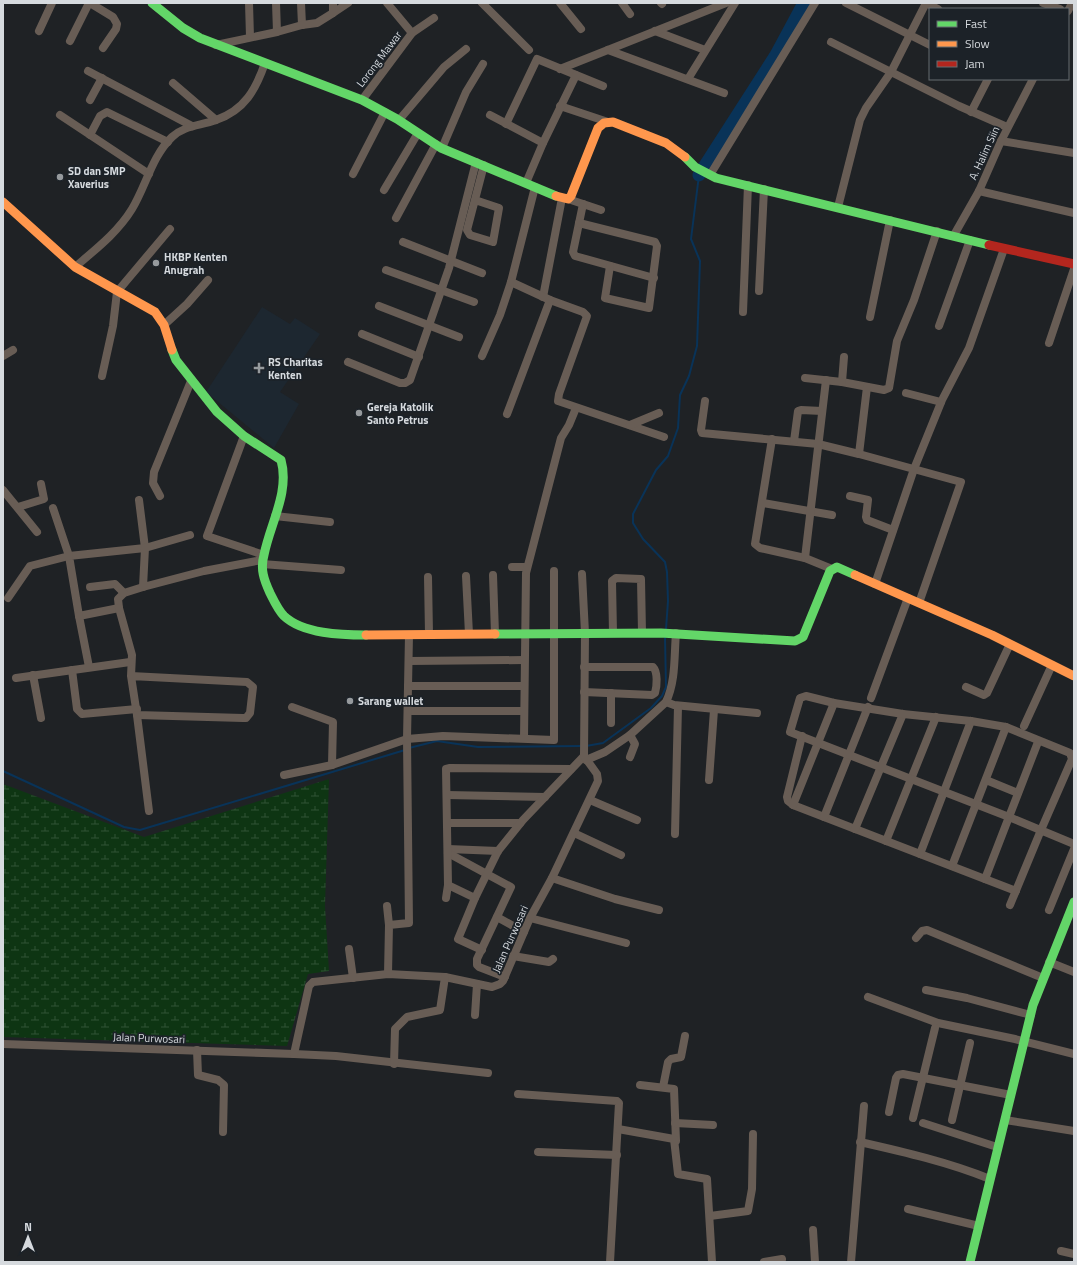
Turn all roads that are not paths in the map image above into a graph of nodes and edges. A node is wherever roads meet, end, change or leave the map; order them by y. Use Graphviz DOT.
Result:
graph roads {
  1 [pos="52,3"];
  2 [pos="90,3"];
  3 [pos="152,3"];
  4 [pos="249,3"];
  5 [pos="276,3"];
  6 [pos="301,3"];
  7 [pos="333,3"];
  8 [pos="348,3"];
  9 [pos="387,3"];
  10 [pos="482,3"];
  11 [pos="560,3"];
  12 [pos="622,3"];
  13 [pos="726,3"];
  14 [pos="735,3"];
  15 [pos="815,3"];
  16 [pos="846,3"];
  17 [pos="926,3"];
  18 [pos="1043,3"];
  19 [pos="936,8"];
  20 [pos="1057,8"];
  21 [pos="333,13"];
  22 [pos="630,14"];
  23 [pos="434,18"];
  24 [pos="302,24"];
  25 [pos="581,29"];
  26 [pos="39,31"];
  27 [pos="655,31"];
  28 [pos="278,32"];
  29 [pos="412,33"];
  30 [pos="910,35"];
  31 [pos="250,37"];
  32 [pos="70,41"];
  33 [pos="831,42"];
  34 [pos="929,44"];
  35 [pos="215,45"];
  36 [pos="103,48"];
  37 [pos="466,49"];
  38 [pos="529,50"];
  39 [pos="608,50"];
  40 [pos="706,50"];
  41 [pos="265,63"];
  42 [pos="483,64"];
  43 [pos="560,69"];
  44 [pos="88,72"];
  45 [pos="891,72"];
  46 [pos="576,75"];
  47 [pos="102,78"];
  48 [pos="688,79"];
  49 [pos="987,80"];
  50 [pos="1032,80"];
  51 [pos="173,83"];
  52 [pos="603,86"];
  53 [pos="724,93"];
  54 [pos="90,100"];
  55 [pos="362,100"];
  56 [pos="560,106"];
  57 [pos="385,112"];
  58 [pos="971,112"];
  59 [pos="60,115"];
  60 [pos="490,115"];
  61 [pos="216,120"];
  62 [pos="399,120"];
  63 [pos="608,122"];
  64 [pos="506,124"];
  65 [pos="192,126"];
  66 [pos="1007,127"];
  67 [pos="418,133"];
  68 [pos="90,135"];
  69 [pos="1000,141"];
  70 [pos="168,142"];
  71 [pos="543,143"];
  72 [pos="439,146"];
  73 [pos="1074,153"];
  74 [pos="480,164"];
  75 [pos="149,174"];
  76 [pos="353,174"];
  77 [pos="710,175"];
  78 [pos="531,185"];
  79 [pos="748,185"];
  80 [pos="764,189"];
  81 [pos="384,190"];
  82 [pos="979,191"];
  83 [pos="565,198"];
  84 [pos="475,200"];
  85 [pos="3,202"];
  86 [pos="583,204"];
  87 [pos="838,207"];
  88 [pos="601,210"];
  89 [pos="1074,213"];
  90 [pos="396,218"];
  91 [pos="890,220"];
  92 [pos="579,223"];
  93 [pos="170,229"];
  94 [pos="937,231"];
  95 [pos="954,235"];
  96 [pos="970,240"];
  97 [pos="404,242"];
  98 [pos="1004,249"];
  99 [pos="451,260"];
  100 [pos="1074,264"];
  101 [pos="610,266"];
  102 [pos="75,267"];
  103 [pos="1074,269"];
  104 [pos="386,270"];
  105 [pos="482,273"];
  106 [pos="654,278"];
  107 [pos="208,280"];
  108 [pos="511,282"];
  109 [pos="441,290"];
  110 [pos="759,291"];
  111 [pos="118,292"];
  112 [pos="546,299"];
  113 [pos="474,302"];
  114 [pos="379,306"];
  115 [pos="743,312"];
  116 [pos="870,317"];
  117 [pos="164,325"];
  118 [pos="429,325"];
  119 [pos="939,326"];
  120 [pos="362,334"];
  121 [pos="459,337"];
  122 [pos="1049,343"];
  123 [pos="13,350"];
  124 [pos="3,356"];
  125 [pos="419,356"];
  126 [pos="482,356"];
  127 [pos="844,357"];
  128 [pos="348,362"];
  129 [pos="102,376"];
  130 [pos="805,378"];
  131 [pos="826,380"];
  132 [pos="191,381"];
  133 [pos="842,382"];
  134 [pos="867,387"];
  135 [pos="906,393"];
  136 [pos="705,401"];
  137 [pos="941,402"];
  138 [pos="576,408"];
  139 [pos="822,411"];
  140 [pos="659,413"];
  141 [pos="507,414"];
  142 [pos="630,425"];
  143 [pos="244,436"];
  144 [pos="664,437"];
  145 [pos="772,439"];
  146 [pos="794,441"];
  147 [pos="818,444"];
  148 [pos="859,454"];
  149 [pos="914,469"];
  150 [pos="41,484"];
  151 [pos="3,490"];
  152 [pos="160,496"];
  153 [pos="850,496"];
  154 [pos="139,500"];
  155 [pos="763,503"];
  156 [pos="18,508"];
  157 [pos="53,508"];
  158 [pos="810,512"];
  159 [pos="832,515"];
  160 [pos="275,516"];
  161 [pos="330,522"];
  162 [pos="893,530"];
  163 [pos="37,532"];
  164 [pos="190,535"];
  165 [pos="145,548"];
  166 [pos="69,556"];
  167 [pos="805,558"];
  168 [pos="262,559"];
  169 [pos="512,567"];
  170 [pos="527,567"];
  171 [pos="832,569"];
  172 [pos="341,570"];
  173 [pos="554,571"];
  174 [pos="582,574"];
  175 [pos="493,575"];
  176 [pos="466,576"];
  177 [pos="428,577"];
  178 [pos="875,584"];
  179 [pos="90,587"];
  180 [pos="143,587"];
  181 [pos="124,593"];
  182 [pos="8,598"];
  183 [pos="908,598"];
  184 [pos="919,603"];
  185 [pos="119,608"];
  186 [pos="80,616"];
  187 [pos="585,633"];
  188 [pos="614,633"];
  189 [pos="642,633"];
  190 [pos="675,633"];
  191 [pos="429,634"];
  192 [pos="469,634"];
  193 [pos="496,634"];
  194 [pos="525,634"];
  195 [pos="555,634"];
  196 [pos="409,635"];
  197 [pos="1010,644"];
  198 [pos="524,660"];
  199 [pos="130,662"];
  200 [pos="409,662"];
  201 [pos="1052,665"];
  202 [pos="89,667"];
  203 [pos="584,667"];
  204 [pos="72,670"];
  205 [pos="33,675"];
  206 [pos="131,676"];
  207 [pos="1074,676"];
  208 [pos="16,678"];
  209 [pos="408,686"];
  210 [pos="524,686"];
  211 [pos="966,687"];
  212 [pos="584,692"];
  213 [pos="611,693"];
  214 [pos="663,695"];
  215 [pos="871,698"];
  216 [pos="834,703"];
  217 [pos="678,706"];
  218 [pos="292,707"];
  219 [pos="868,708"];
  220 [pos="714,710"];
  221 [pos="408,711"];
  222 [pos="524,711"];
  223 [pos="137,712"];
  224 [pos="756,713"];
  225 [pos="903,714"];
  226 [pos="936,717"];
  227 [pos="41,718"];
  228 [pos="971,721"];
  229 [pos="611,723"];
  230 [pos="1024,726"];
  231 [pos="1006,727"];
  232 [pos="630,735"];
  233 [pos="802,736"];
  234 [pos="524,738"];
  235 [pos="407,741"];
  236 [pos="818,742"];
  237 [pos="1038,742"];
  238 [pos="850,755"];
  239 [pos="585,756"];
  240 [pos="630,757"];
  241 [pos="332,765"];
  242 [pos="881,767"];
  243 [pos="571,770"];
  244 [pos="284,775"];
  245 [pos="911,779"];
  246 [pos="709,780"];
  247 [pos="986,780"];
  248 [pos="944,792"];
  249 [pos="1018,793"];
  250 [pos="447,795"];
  251 [pos="545,797"];
  252 [pos="590,800"];
  253 [pos="976,804"];
  254 [pos="793,805"];
  255 [pos="149,810"];
  256 [pos="824,817"];
  257 [pos="1009,817"];
  258 [pos="637,820"];
  259 [pos="447,823"];
  260 [pos="520,823"];
  261 [pos="855,829"];
  262 [pos="1041,830"];
  263 [pos="574,833"];
  264 [pos="675,834"];
  265 [pos="886,841"];
  266 [pos="1074,844"];
  267 [pos="1074,849"];
  268 [pos="448,851"];
  269 [pos="498,851"];
  270 [pos="920,854"];
  271 [pos="621,855"];
  272 [pos="952,866"];
  273 [pos="486,874"];
  274 [pos="552,878"];
  275 [pos="985,879"];
  276 [pos="448,885"];
  277 [pos="1016,891"];
  278 [pos="446,898"];
  279 [pos="475,898"];
  280 [pos="1074,902"];
  281 [pos="1010,905"];
  282 [pos="387,906"];
  283 [pos="660,910"];
  284 [pos="1049,910"];
  285 [pos="497,917"];
  286 [pos="530,918"];
  287 [pos="389,925"];
  288 [pos="524,932"];
  289 [pos="916,938"];
  290 [pos="626,943"];
  291 [pos="349,949"];
  292 [pos="482,950"];
  293 [pos="513,956"];
  294 [pos="553,959"];
  295 [pos="1053,964"];
  296 [pos="1074,972"];
  297 [pos="388,974"];
  298 [pos="1038,976"];
  299 [pos="445,977"];
  300 [pos="505,977"];
  301 [pos="353,978"];
  302 [pos="477,984"];
  303 [pos="926,990"];
  304 [pos="868,998"];
  305 [pos="1026,1014"];
  306 [pos="475,1015"];
  307 [pos="935,1028"];
  308 [pos="685,1036"];
  309 [pos="1023,1041"];
  310 [pos="970,1043"];
  311 [pos="3,1044"];
  312 [pos="197,1050"];
  313 [pos="294,1054"];
  314 [pos="1074,1054"];
  315 [pos="394,1064"];
  316 [pos="488,1073"];
  317 [pos="923,1078"];
  318 [pos="640,1085"];
  319 [pos="961,1085"];
  320 [pos="664,1087"];
  321 [pos="518,1094"];
  322 [pos="1011,1096"];
  323 [pos="864,1106"];
  324 [pos="889,1112"];
  325 [pos="913,1118"];
  326 [pos="952,1120"];
  327 [pos="1009,1120"];
  328 [pos="675,1123"];
  329 [pos="923,1123"];
  330 [pos="713,1125"];
  331 [pos="618,1129"];
  332 [pos="1074,1131"];
  333 [pos="222,1132"];
  334 [pos="753,1134"];
  335 [pos="676,1141"];
  336 [pos="860,1142"];
  337 [pos="997,1147"];
  338 [pos="538,1152"];
  339 [pos="617,1155"];
  340 [pos="990,1179"];
  341 [pos="908,1209"];
  342 [pos="710,1216"];
  343 [pos="975,1225"];
  344 [pos="813,1230"];
  345 [pos="1061,1250"];
  346 [pos="1074,1254"];
  347 [pos="782,1259"];
  348 [pos="610,1262"];
  349 [pos="712,1262"];
  350 [pos="764,1262"];
  351 [pos="815,1262"];
  352 [pos="851,1262"];
  353 [pos="970,1262"];
  1 -- 26 [label="street"];
  2 -- 32 [label="street"];
  2 -- 36 [label="street"];
  3 -- 35 [label="street"];
  4 -- 31 [label="street"];
  5 -- 28 [label="street"];
  6 -- 24 [label="street"];
  7 -- 21 [label="street"];
  8 -- 21 [label="street"];
  9 -- 29 [label="street"];
  10 -- 38 [label="street"];
  11 -- 25 [label="street"];
  12 -- 22 [label="street"];
  13 -- 27 [label="street"];
  14 -- 40 [label="street"];
  15 -- 77 [label="street"];
  16 -- 30 [label="street"];
  17 -- 19 [label="street"];
  17 -- 30 [label="street"];
  18 -- 20 [label="street"];
  21 -- 24 [label="street"];
  23 -- 29 [label="street, Lorong Mawar"];
  24 -- 28 [label="street"];
  27 -- 39 [label="street"];
  27 -- 40 [label="street"];
  28 -- 31 [label="street"];
  29 -- 55 [label="street, Lorong Mawar"];
  30 -- 34 [label="street"];
  30 -- 45 [label="street"];
  31 -- 35 [label="street"];
  33 -- 45 [label="street"];
  35 -- 41 [label="street"];
  37 -- 62 [label="street"];
  39 -- 43 [label="street"];
  39 -- 48 [label="street"];
  40 -- 48 [label="street"];
  41 -- 55 [label="street"];
  41 -- 61 [label="street"];
  42 -- 72 [label="street"];
  43 -- 46 [label="street"];
  43 -- 64 [label="street"];
  44 -- 47 [label="street"];
  45 -- 58 [label="street"];
  45 -- 87 [label="street"];
  46 -- 52 [label="street"];
  46 -- 56 [label="street"];
  47 -- 54 [label="street"];
  47 -- 65 [label="street"];
  48 -- 53 [label="street"];
  49 -- 58 [label="street"];
  50 -- 66 [label="street, A. Halim Siin"];
  51 -- 61 [label="street"];
  55 -- 57 [label="street"];
  56 -- 63 [label="street"];
  56 -- 71 [label="street"];
  57 -- 62 [label="street"];
  57 -- 76 [label="street"];
  58 -- 66 [label="street"];
  59 -- 68 [label="street"];
  60 -- 64 [label="street"];
  61 -- 65 [label="street"];
  62 -- 67 [label="street"];
  63 -- 77 [label="street"];
  63 -- 83 [label="street"];
  64 -- 71 [label="street"];
  65 -- 70 [label="street"];
  66 -- 69 [label="street, A. Halim Siin"];
  67 -- 72 [label="street"];
  67 -- 81 [label="street"];
  68 -- 70 [label="street"];
  68 -- 75 [label="street"];
  69 -- 73 [label="street"];
  69 -- 82 [label="street, A. Halim Siin"];
  70 -- 75 [label="street"];
  71 -- 78 [label="street"];
  72 -- 74 [label="street"];
  72 -- 90 [label="street"];
  74 -- 78 [label="street"];
  74 -- 84 [label="street"];
  74 -- 99 [label="street"];
  75 -- 102 [label="street"];
  77 -- 79 [label="street"];
  78 -- 83 [label="street"];
  78 -- 108 [label="street"];
  79 -- 80 [label="street"];
  79 -- 115 [label="street"];
  80 -- 87 [label="street"];
  80 -- 110 [label="street"];
  82 -- 89 [label="street"];
  82 -- 95 [label="street, A. Halim Siin"];
  83 -- 86 [label="street"];
  83 -- 112 [label="street"];
  84 -- 84 [label="street"];
  85 -- 102 [label="street"];
  86 -- 88 [label="street"];
  86 -- 92 [label="street"];
  87 -- 91 [label="street"];
  91 -- 94 [label="street"];
  91 -- 116 [label="street"];
  92 -- 101 [label="street"];
  92 -- 106 [label="street"];
  93 -- 111 [label="street"];
  94 -- 95 [label="street"];
  94 -- 134 [label="street"];
  95 -- 96 [label="street"];
  96 -- 98 [label="street"];
  96 -- 119 [label="street"];
  97 -- 99 [label="street"];
  98 -- 100 [label="street"];
  98 -- 137 [label="street"];
  99 -- 105 [label="street"];
  99 -- 109 [label="street"];
  101 -- 106 [label="street"];
  101 -- 106 [label="street"];
  102 -- 111 [label="street"];
  103 -- 122 [label="street"];
  104 -- 109 [label="street"];
  107 -- 117 [label="street"];
  108 -- 112 [label="street"];
  108 -- 126 [label="street"];
  109 -- 113 [label="street"];
  109 -- 118 [label="street"];
  111 -- 117 [label="street"];
  111 -- 129 [label="street"];
  112 -- 138 [label="street"];
  112 -- 141 [label="street"];
  114 -- 118 [label="street"];
  117 -- 132 [label="street"];
  118 -- 121 [label="street"];
  118 -- 125 [label="street"];
  120 -- 125 [label="street"];
  123 -- 124 [label="street"];
  125 -- 128 [label="street"];
  127 -- 133 [label="street"];
  130 -- 131 [label="street"];
  131 -- 133 [label="street"];
  131 -- 139 [label="street"];
  132 -- 143 [label="street"];
  132 -- 152 [label="street"];
  133 -- 134 [label="street"];
  134 -- 148 [label="street"];
  135 -- 137 [label="street"];
  136 -- 145 [label="street"];
  137 -- 149 [label="street"];
  138 -- 142 [label="street"];
  138 -- 170 [label="street"];
  139 -- 146 [label="street"];
  139 -- 147 [label="street"];
  140 -- 142 [label="street"];
  142 -- 144 [label="street"];
  143 -- 160 [label="street"];
  143 -- 168 [label="street"];
  145 -- 146 [label="street"];
  145 -- 155 [label="street"];
  146 -- 147 [label="street"];
  147 -- 148 [label="street"];
  147 -- 158 [label="street"];
  148 -- 149 [label="street"];
  149 -- 162 [label="street"];
  149 -- 184 [label="street"];
  150 -- 156 [label="street"];
  151 -- 156 [label="street"];
  153 -- 162 [label="street"];
  154 -- 165 [label="street"];
  155 -- 158 [label="street"];
  155 -- 167 [label="street"];
  156 -- 163 [label="street"];
  157 -- 166 [label="street"];
  158 -- 159 [label="street"];
  158 -- 167 [label="street"];
  160 -- 161 [label="street"];
  160 -- 168 [label="street"];
  162 -- 178 [label="street"];
  164 -- 165 [label="street"];
  165 -- 166 [label="street"];
  165 -- 180 [label="street"];
  166 -- 182 [label="street"];
  166 -- 186 [label="street"];
  167 -- 171 [label="street"];
  168 -- 172 [label="street"];
  168 -- 180 [label="street"];
  168 -- 196 [label="street"];
  169 -- 170 [label="street"];
  170 -- 194 [label="street"];
  171 -- 178 [label="street"];
  171 -- 190 [label="street"];
  173 -- 195 [label="street"];
  174 -- 187 [label="street"];
  175 -- 193 [label="street"];
  176 -- 192 [label="street"];
  177 -- 191 [label="street"];
  178 -- 183 [label="street"];
  179 -- 181 [label="street"];
  180 -- 181 [label="street"];
  181 -- 185 [label="street"];
  183 -- 184 [label="street"];
  183 -- 215 [label="street"];
  184 -- 197 [label="street"];
  185 -- 186 [label="street"];
  185 -- 199 [label="street"];
  186 -- 202 [label="street"];
  187 -- 188 [label="street"];
  187 -- 195 [label="street"];
  187 -- 203 [label="street"];
  188 -- 189 [label="street"];
  188 -- 189 [label="street"];
  189 -- 190 [label="street"];
  190 -- 214 [label="street"];
  191 -- 192 [label="street"];
  191 -- 196 [label="street"];
  192 -- 193 [label="street"];
  193 -- 194 [label="street"];
  194 -- 195 [label="street"];
  194 -- 198 [label="street"];
  195 -- 234 [label="street"];
  196 -- 200 [label="street"];
  197 -- 201 [label="street"];
  197 -- 211 [label="street"];
  198 -- 200 [label="street"];
  198 -- 210 [label="street"];
  199 -- 202 [label="street"];
  199 -- 206 [label="street"];
  200 -- 209 [label="street"];
  201 -- 207 [label="street"];
  201 -- 230 [label="street"];
  202 -- 204 [label="street"];
  203 -- 212 [label="street"];
  203 -- 214 [label="street"];
  204 -- 205 [label="street"];
  204 -- 223 [label="street"];
  205 -- 208 [label="street"];
  205 -- 227 [label="street"];
  206 -- 223 [label="street"];
  206 -- 223 [label="street"];
  209 -- 210 [label="street"];
  209 -- 221 [label="street"];
  210 -- 222 [label="street"];
  212 -- 213 [label="street"];
  212 -- 239 [label="street"];
  213 -- 214 [label="street"];
  213 -- 229 [label="street"];
  214 -- 217 [label="street"];
  214 -- 232 [label="street"];
  216 -- 219 [label="street"];
  216 -- 233 [label="street"];
  216 -- 236 [label="street"];
  217 -- 220 [label="street"];
  217 -- 264 [label="street"];
  218 -- 241 [label="street"];
  219 -- 225 [label="street"];
  219 -- 238 [label="street"];
  220 -- 224 [label="street"];
  220 -- 246 [label="street"];
  221 -- 222 [label="street"];
  221 -- 235 [label="street"];
  222 -- 234 [label="street"];
  223 -- 255 [label="street"];
  225 -- 226 [label="street"];
  225 -- 242 [label="street"];
  226 -- 228 [label="street"];
  226 -- 245 [label="street"];
  228 -- 231 [label="street"];
  228 -- 248 [label="street"];
  231 -- 237 [label="street"];
  231 -- 247 [label="street"];
  232 -- 239 [label="street"];
  232 -- 240 [label="street"];
  233 -- 236 [label="street"];
  233 -- 254 [label="street"];
  234 -- 235 [label="street"];
  235 -- 241 [label="street"];
  235 -- 287 [label="street"];
  236 -- 238 [label="street"];
  236 -- 254 [label="street"];
  237 -- 249 [label="street"];
  237 -- 262 [label="street"];
  238 -- 242 [label="street"];
  238 -- 256 [label="street"];
  239 -- 243 [label="street"];
  239 -- 252 [label="street, Jalan Purwosari"];
  241 -- 244 [label="street"];
  242 -- 245 [label="street"];
  242 -- 261 [label="street"];
  243 -- 250 [label="street"];
  243 -- 251 [label="street"];
  245 -- 248 [label="street"];
  245 -- 265 [label="street"];
  247 -- 249 [label="street"];
  247 -- 253 [label="street"];
  248 -- 253 [label="street"];
  248 -- 270 [label="street"];
  249 -- 257 [label="street"];
  250 -- 251 [label="street"];
  250 -- 259 [label="street"];
  251 -- 260 [label="street"];
  252 -- 258 [label="street"];
  252 -- 263 [label="street, Jalan Purwosari"];
  253 -- 257 [label="street"];
  253 -- 272 [label="street"];
  254 -- 256 [label="street"];
  256 -- 261 [label="street"];
  257 -- 262 [label="street"];
  257 -- 275 [label="street"];
  259 -- 260 [label="street"];
  259 -- 268 [label="street"];
  260 -- 269 [label="street"];
  261 -- 265 [label="street"];
  262 -- 266 [label="street"];
  262 -- 277 [label="street"];
  263 -- 271 [label="street"];
  263 -- 274 [label="street, Jalan Purwosari"];
  265 -- 270 [label="street"];
  267 -- 284 [label="street"];
  268 -- 269 [label="street"];
  268 -- 273 [label="street"];
  268 -- 276 [label="street"];
  269 -- 273 [label="street"];
  270 -- 272 [label="street"];
  272 -- 275 [label="street"];
  273 -- 279 [label="street"];
  273 -- 285 [label="street"];
  274 -- 283 [label="street"];
  274 -- 286 [label="street, Jalan Purwosari"];
  275 -- 277 [label="street"];
  276 -- 278 [label="street"];
  276 -- 279 [label="street"];
  277 -- 281 [label="street"];
  279 -- 292 [label="street"];
  280 -- 295 [label="street"];
  282 -- 287 [label="street"];
  285 -- 288 [label="street"];
  285 -- 292 [label="street"];
  286 -- 288 [label="street, Jalan Purwosari"];
  286 -- 290 [label="street"];
  287 -- 297 [label="street"];
  288 -- 293 [label="street, Jalan Purwosari"];
  289 -- 298 [label="street"];
  291 -- 301 [label="street"];
  292 -- 300 [label="street"];
  293 -- 294 [label="street"];
  293 -- 300 [label="street, Jalan Purwosari"];
  295 -- 296 [label="street"];
  295 -- 298 [label="street"];
  297 -- 299 [label="street, Jalan Purwosari"];
  297 -- 301 [label="street, Jalan Purwosari"];
  298 -- 305 [label="street"];
  299 -- 302 [label="street, Jalan Purwosari"];
  299 -- 315 [label="street"];
  300 -- 302 [label="street, Jalan Purwosari"];
  301 -- 313 [label="street, Jalan Purwosari"];
  302 -- 306 [label="street"];
  303 -- 305 [label="street"];
  304 -- 309 [label="street"];
  305 -- 309 [label="street"];
  307 -- 317 [label="street"];
  308 -- 320 [label="street"];
  309 -- 314 [label="street"];
  309 -- 322 [label="street"];
  310 -- 319 [label="street"];
  311 -- 312 [label="street, Jalan Purwosari"];
  312 -- 313 [label="street, Jalan Purwosari"];
  312 -- 333 [label="street"];
  313 -- 315 [label="street, Jalan Purwosari"];
  315 -- 316 [label="street, Jalan Purwosari"];
  317 -- 319 [label="street"];
  317 -- 324 [label="street"];
  317 -- 325 [label="street"];
  318 -- 320 [label="street"];
  319 -- 322 [label="street"];
  319 -- 326 [label="street"];
  320 -- 328 [label="street"];
  321 -- 331 [label="street"];
  322 -- 327 [label="street"];
  323 -- 336 [label="street"];
  327 -- 332 [label="street"];
  327 -- 337 [label="street"];
  328 -- 330 [label="street"];
  328 -- 335 [label="street"];
  329 -- 337 [label="street"];
  331 -- 335 [label="street"];
  331 -- 339 [label="street"];
  334 -- 342 [label="street"];
  335 -- 342 [label="street"];
  336 -- 340 [label="street"];
  336 -- 352 [label="street"];
  337 -- 340 [label="street"];
  338 -- 339 [label="street"];
  339 -- 348 [label="street"];
  340 -- 343 [label="street"];
  341 -- 343 [label="street"];
  342 -- 349 [label="street"];
  343 -- 353 [label="street"];
  344 -- 351 [label="street"];
  345 -- 346 [label="street"];
  347 -- 350 [label="street"];
}
